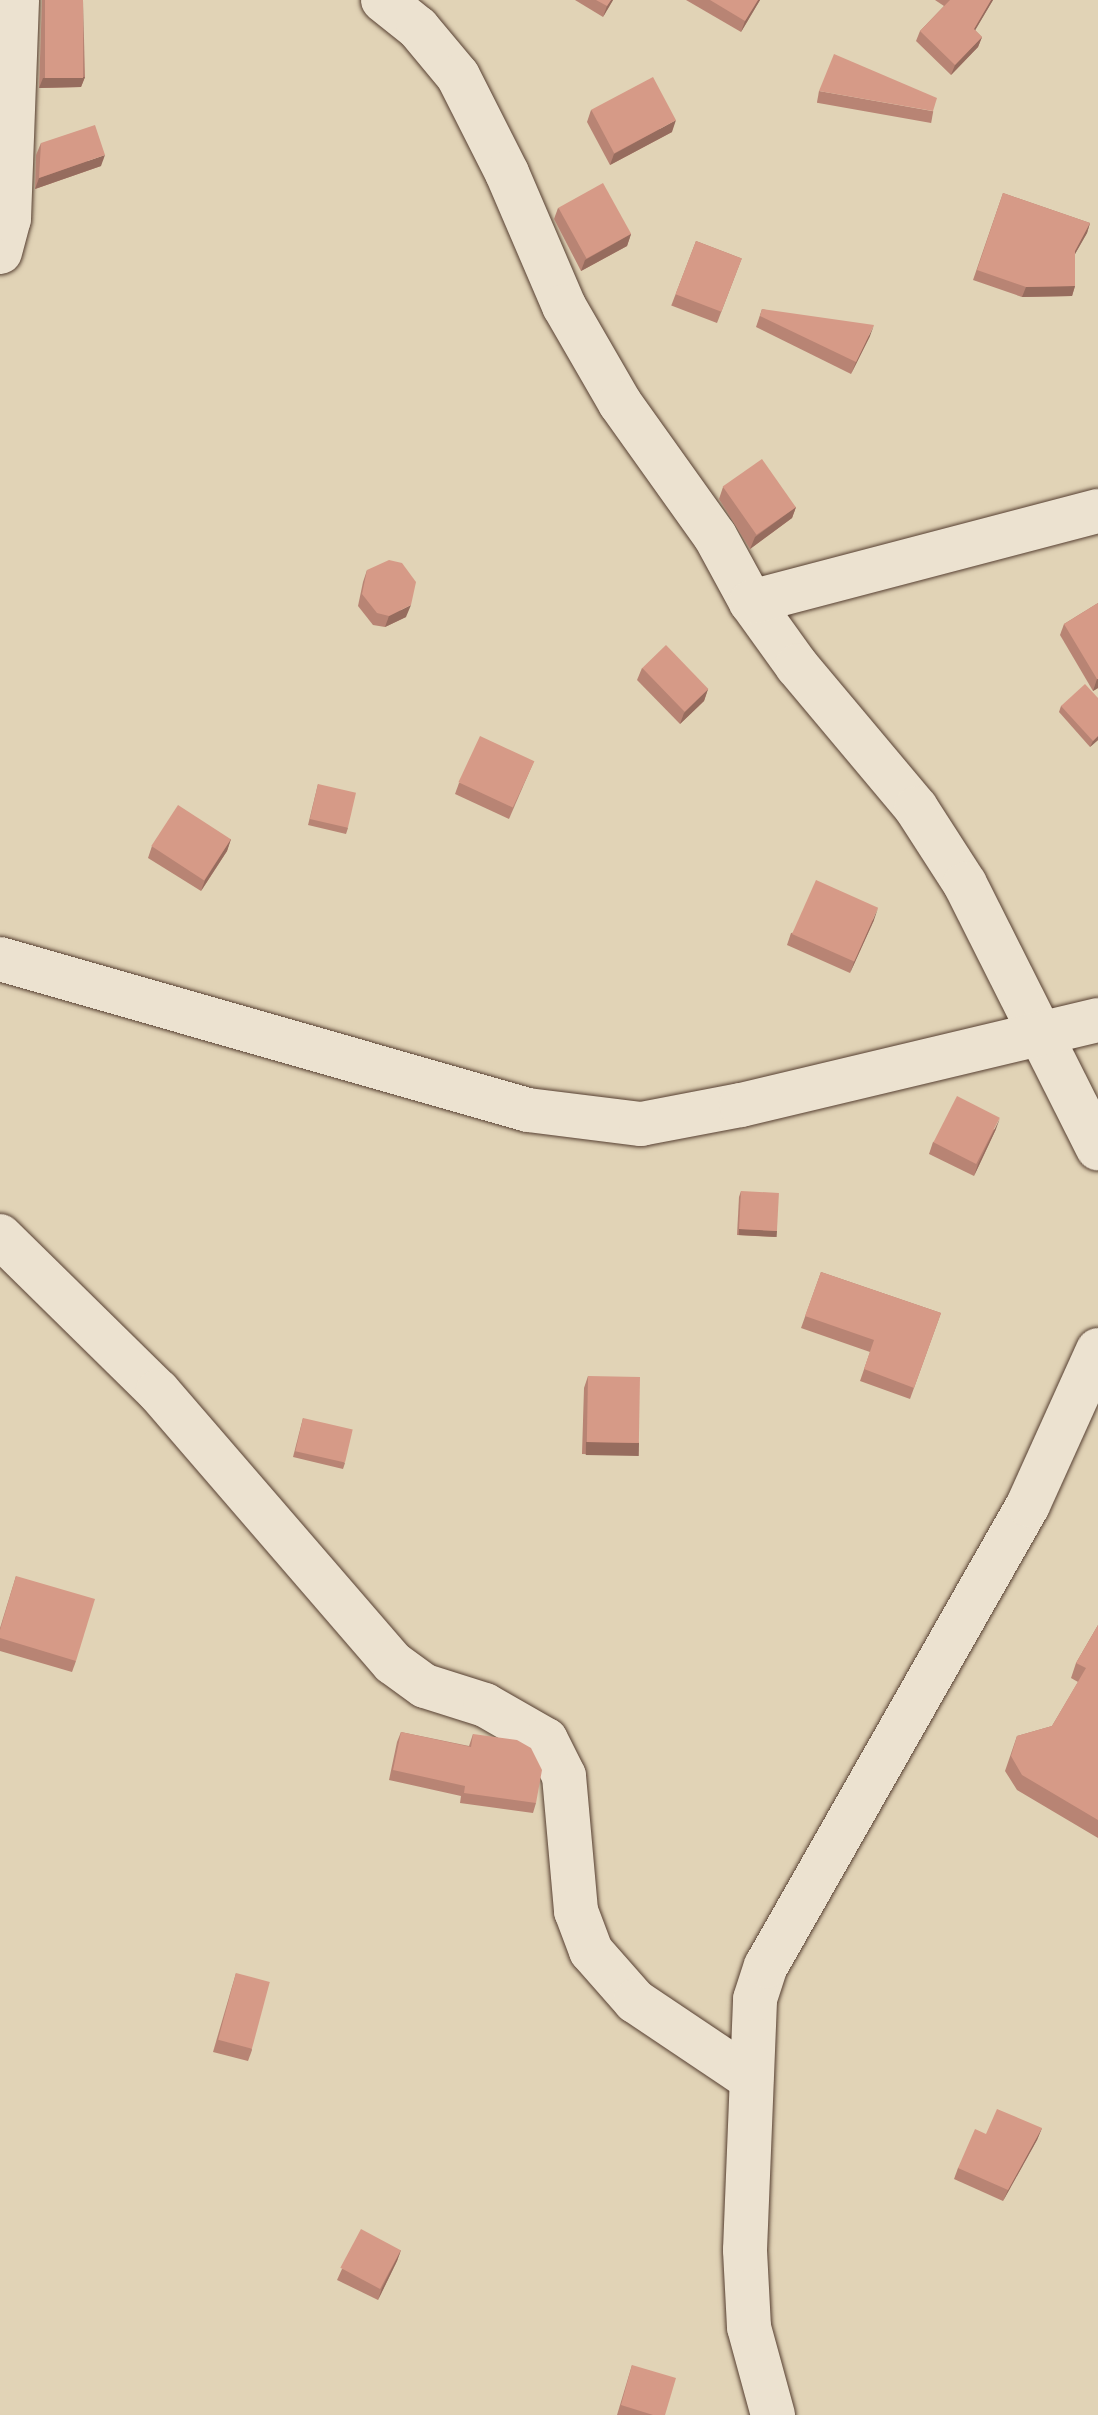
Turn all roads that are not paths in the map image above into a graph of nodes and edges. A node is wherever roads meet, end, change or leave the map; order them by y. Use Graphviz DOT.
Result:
graph roads {
  1 [pos="17,0"];
  2 [pos="385,1"];
  3 [pos="3,228"];
  4 [pos="1098,511"];
  5 [pos="751,602"];
  6 [pos="0,959"];
  7 [pos="1098,1020"];
  8 [pos="1042,1036"];
  9 [pos="1098,1148"];
  10 [pos="0,1236"];
  11 [pos="1098,1350"];
  12 [pos="751,2079"];
  13 [pos="773,2415"];
  1 -- 3 [label="street"];
  2 -- 5 [label="street"];
  4 -- 5 [label="street"];
  5 -- 8 [label="street"];
  6 -- 8 [label="street"];
  7 -- 8 [label="street"];
  8 -- 9 [label="street"];
  10 -- 12 [label="street"];
  11 -- 12 [label="street"];
  12 -- 13 [label="street"];
}
